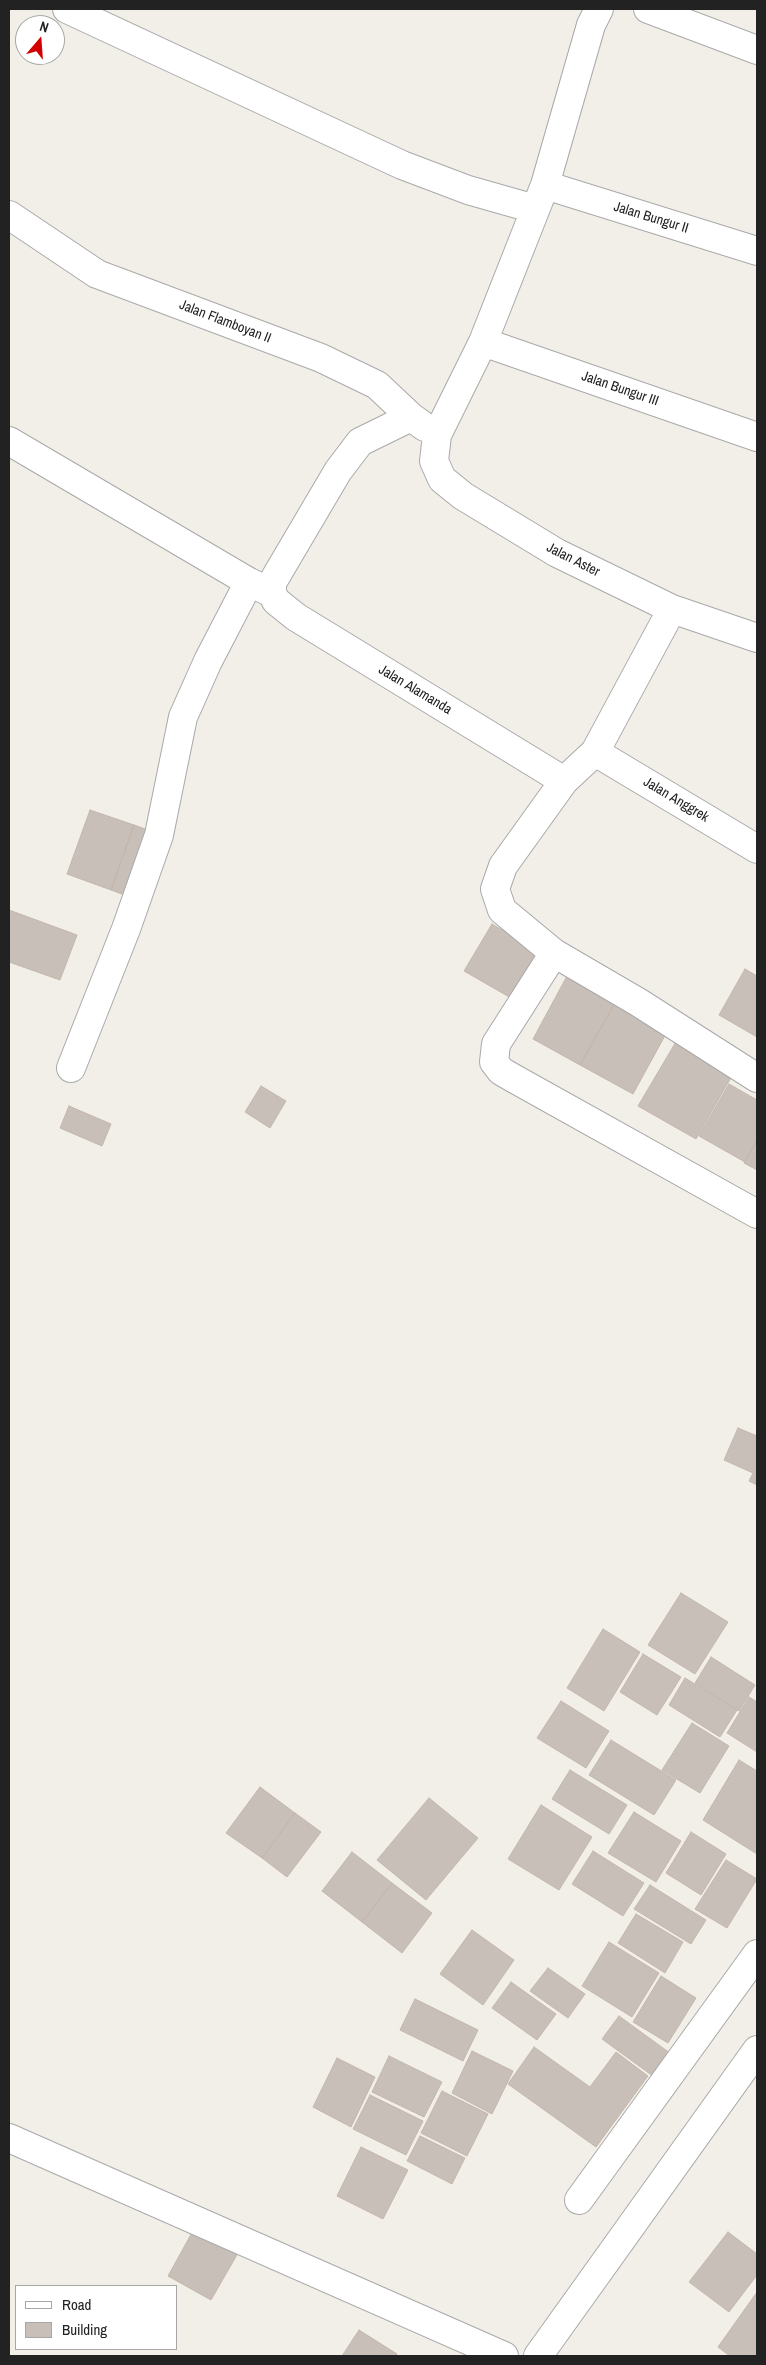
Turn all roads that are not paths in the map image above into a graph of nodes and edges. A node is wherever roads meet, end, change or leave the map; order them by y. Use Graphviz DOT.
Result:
graph roads {
  1 [pos="67,9"];
  2 [pos="599,9"];
  3 [pos="648,9"];
  4 [pos="757,50"];
  5 [pos="540,197"];
  6 [pos="9,215"];
  7 [pos="757,251"];
  8 [pos="484,342"];
  9 [pos="411,417"];
  10 [pos="436,435"];
  11 [pos="757,437"];
  12 [pos="9,441"];
  13 [pos="261,587"];
  14 [pos="672,609"];
  15 [pos="757,638"];
  16 [pos="596,752"];
  17 [pos="564,781"];
  18 [pos="757,849"];
  19 [pos="554,953"];
  20 [pos="71,1068"];
  21 [pos="757,1078"];
  22 [pos="757,1214"];
  23 [pos="757,1954"];
  24 [pos="757,2050"];
  25 [pos="9,2138"];
  26 [pos="579,2200"];
  27 [pos="497,2353"];
  28 [pos="538,2356"];
  1 -- 5 [label="street, Jalan Bungur II"];
  2 -- 5 [label="street"];
  3 -- 4 [label="street"];
  5 -- 7 [label="street, Jalan Bungur II"];
  5 -- 8 [label="street"];
  6 -- 9 [label="street, Jalan Flamboyan II"];
  8 -- 10 [label="street"];
  8 -- 11 [label="street, Jalan Bungur III"];
  9 -- 10 [label="street, Jalan Flamboyan II"];
  9 -- 13 [label="street"];
  10 -- 14 [label="street, Jalan Aster"];
  12 -- 13 [label="street, Jalan Alamanda"];
  13 -- 17 [label="street, Jalan Alamanda"];
  13 -- 20 [label="street"];
  14 -- 15 [label="street, Jalan Aster"];
  14 -- 16 [label="street"];
  16 -- 17 [label="street"];
  16 -- 18 [label="street, Jalan Anggrek"];
  17 -- 19 [label="street"];
  19 -- 21 [label="street"];
  19 -- 22 [label="street"];
  23 -- 26 [label="street"];
  24 -- 28 [label="street"];
  25 -- 27 [label="street"];
}
